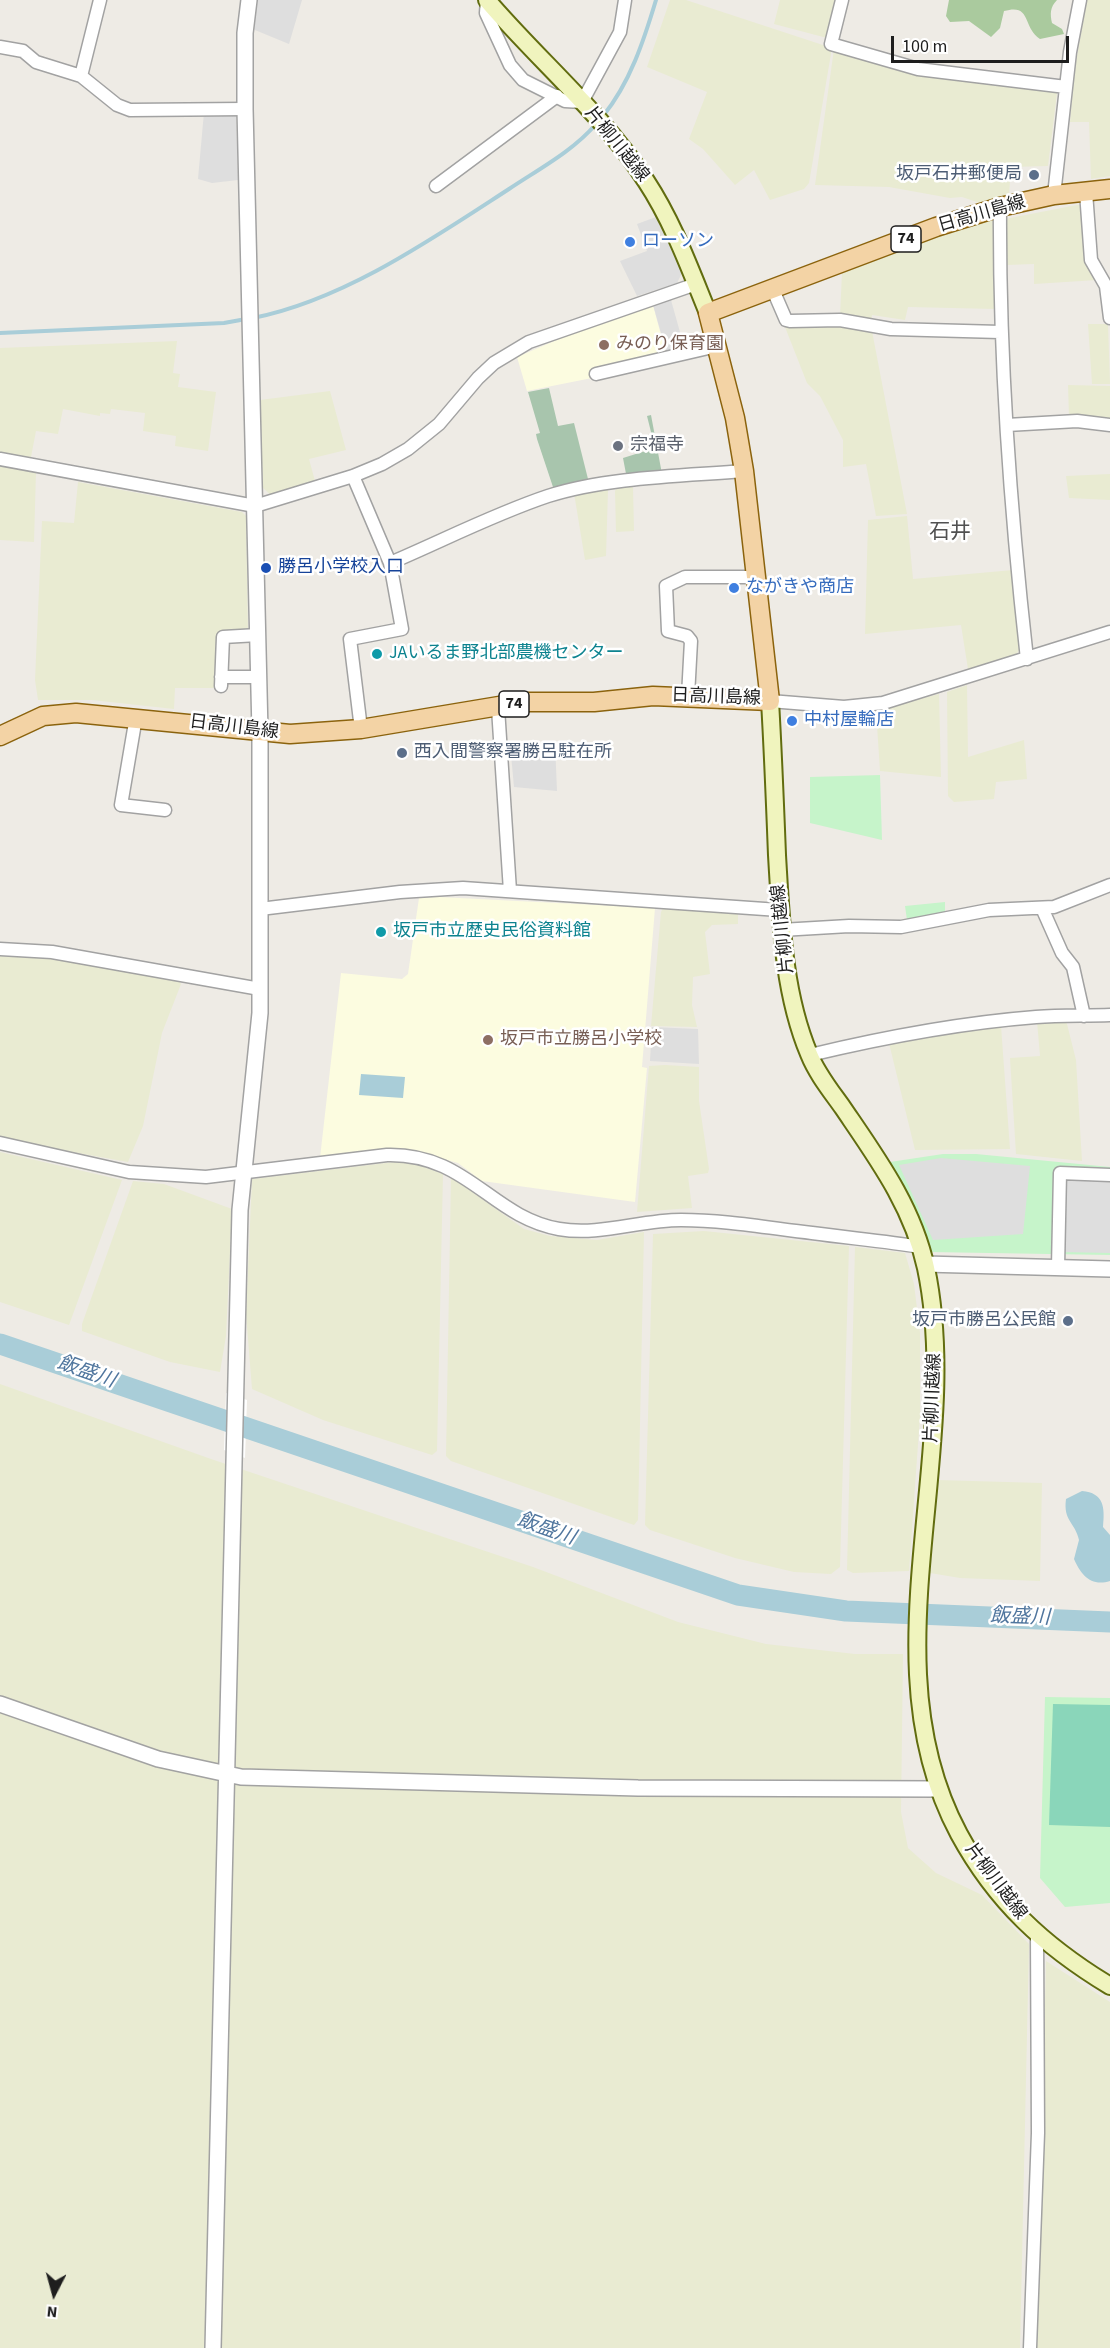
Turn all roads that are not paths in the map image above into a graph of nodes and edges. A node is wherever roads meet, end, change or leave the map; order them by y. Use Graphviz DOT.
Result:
graph roads {
  1 [pos="100,0"];
  2 [pos="249,0"];
  3 [pos="487,0"];
  4 [pos="625,0"];
  5 [pos="842,0"];
  6 [pos="1080,0"];
  7 [pos="0,47"];
  8 [pos="81,76"];
  9 [pos="1066,87"];
  10 [pos="557,96"];
  11 [pos="582,102"];
  12 [pos="245,109"];
  13 [pos="436,186"];
  14 [pos="1110,189"];
  15 [pos="1086,192"];
  16 [pos="1054,195"];
  17 [pos="1000,207"];
  18 [pos="696,284"];
  19 [pos="774,290"];
  20 [pos="708,313"];
  21 [pos="1110,318"];
  22 [pos="1000,332"];
  23 [pos="717,346"];
  24 [pos="596,374"];
  25 [pos="1007,425"];
  26 [pos="1110,425"];
  27 [pos="0,459"];
  28 [pos="744,471"];
  29 [pos="353,476"];
  30 [pos="255,506"];
  31 [pos="390,562"];
  32 [pos="757,577"];
  33 [pos="1110,632"];
  34 [pos="258,635"];
  35 [pos="1027,658"];
  36 [pos="258,677"];
  37 [pos="688,696"];
  38 [pos="770,701"];
  39 [pos="498,708"];
  40 [pos="136,717"];
  41 [pos="361,729"];
  42 [pos="260,732"];
  43 [pos="0,736"];
  44 [pos="165,810"];
  45 [pos="1110,885"];
  46 [pos="510,891"];
  47 [pos="1042,908"];
  48 [pos="260,909"];
  49 [pos="779,910"];
  50 [pos="781,930"];
  51 [pos="0,949"];
  52 [pos="260,989"];
  53 [pos="1110,1015"];
  54 [pos="1084,1016"];
  55 [pos="810,1055"];
  56 [pos="0,1143"];
  57 [pos="243,1174"];
  58 [pos="1110,1175"];
  59 [pos="921,1247"];
  60 [pos="925,1264"];
  61 [pos="1058,1268"];
  62 [pos="1110,1269"];
  63 [pos="0,1704"];
  64 [pos="228,1774"];
  65 [pos="938,1789"];
  66 [pos="1038,1936"];
  67 [pos="1110,1986"];
  68 [pos="213,2348"];
  69 [pos="1030,2348"];
  1 -- 8 [label="street"];
  2 -- 12 [label="street"];
  3 -- 10 [label="street"];
  3 -- 11 [label="main road, 片柳川越線"];
  4 -- 11 [label="street"];
  5 -- 9 [label="street"];
  6 -- 9 [label="street"];
  7 -- 8 [label="street"];
  8 -- 12 [label="street"];
  9 -- 16 [label="street"];
  10 -- 11 [label="street"];
  10 -- 13 [label="street"];
  11 -- 18 [label="main road, 片柳川越線"];
  12 -- 30 [label="street"];
  14 -- 15 [label="main road, 日高川島線 / 74"];
  15 -- 16 [label="main road, 日高川島線 / 74"];
  15 -- 21 [label="street"];
  16 -- 17 [label="main road, 日高川島線 / 74"];
  17 -- 19 [label="main road, 日高川島線 / 74"];
  17 -- 22 [label="street"];
  18 -- 20 [label="main road, 片柳川越線"];
  18 -- 29 [label="street"];
  19 -- 20 [label="main road, 日高川島線 / 74"];
  19 -- 22 [label="street"];
  20 -- 23 [label="main road, 日高川島線"];
  22 -- 25 [label="street"];
  23 -- 24 [label="street"];
  23 -- 28 [label="main road, 日高川島線"];
  25 -- 26 [label="street"];
  25 -- 35 [label="street"];
  27 -- 30 [label="street"];
  28 -- 31 [label="street"];
  28 -- 32 [label="main road, 日高川島線"];
  29 -- 30 [label="street"];
  29 -- 31 [label="street"];
  30 -- 34 [label="street"];
  31 -- 41 [label="street"];
  32 -- 37 [label="street"];
  32 -- 38 [label="main road, 日高川島線"];
  33 -- 35 [label="street"];
  34 -- 36 [label="street"];
  34 -- 36 [label="street"];
  35 -- 38 [label="street"];
  36 -- 42 [label="street"];
  37 -- 38 [label="main road, 日高川島線 / 74"];
  37 -- 39 [label="main road, 日高川島線 / 74"];
  38 -- 49 [label="main road, 片柳川越線"];
  39 -- 41 [label="main road, 日高川島線 / 74"];
  39 -- 46 [label="street"];
  40 -- 42 [label="main road, 日高川島線 / 74"];
  40 -- 43 [label="main road, 日高川島線 / 74"];
  40 -- 44 [label="street"];
  41 -- 42 [label="main road, 日高川島線 / 74"];
  42 -- 48 [label="street"];
  45 -- 47 [label="street"];
  46 -- 48 [label="street"];
  46 -- 49 [label="street"];
  47 -- 50 [label="street"];
  47 -- 54 [label="street"];
  48 -- 52 [label="street"];
  49 -- 50 [label="main road, 片柳川越線"];
  50 -- 55 [label="main road, 片柳川越線"];
  51 -- 52 [label="street"];
  52 -- 57 [label="street"];
  53 -- 54 [label="street"];
  54 -- 55 [label="street"];
  55 -- 59 [label="main road, 片柳川越線"];
  56 -- 57 [label="street"];
  57 -- 59 [label="street"];
  57 -- 64 [label="street"];
  58 -- 61 [label="street"];
  59 -- 60 [label="main road, 片柳川越線"];
  60 -- 61 [label="street"];
  60 -- 65 [label="main road, 片柳川越線"];
  61 -- 62 [label="street"];
  63 -- 64 [label="street"];
  64 -- 65 [label="street"];
  64 -- 68 [label="street"];
  65 -- 66 [label="main road, 片柳川越線"];
  66 -- 67 [label="main road, 片柳川越線"];
  66 -- 69 [label="street"];
}
